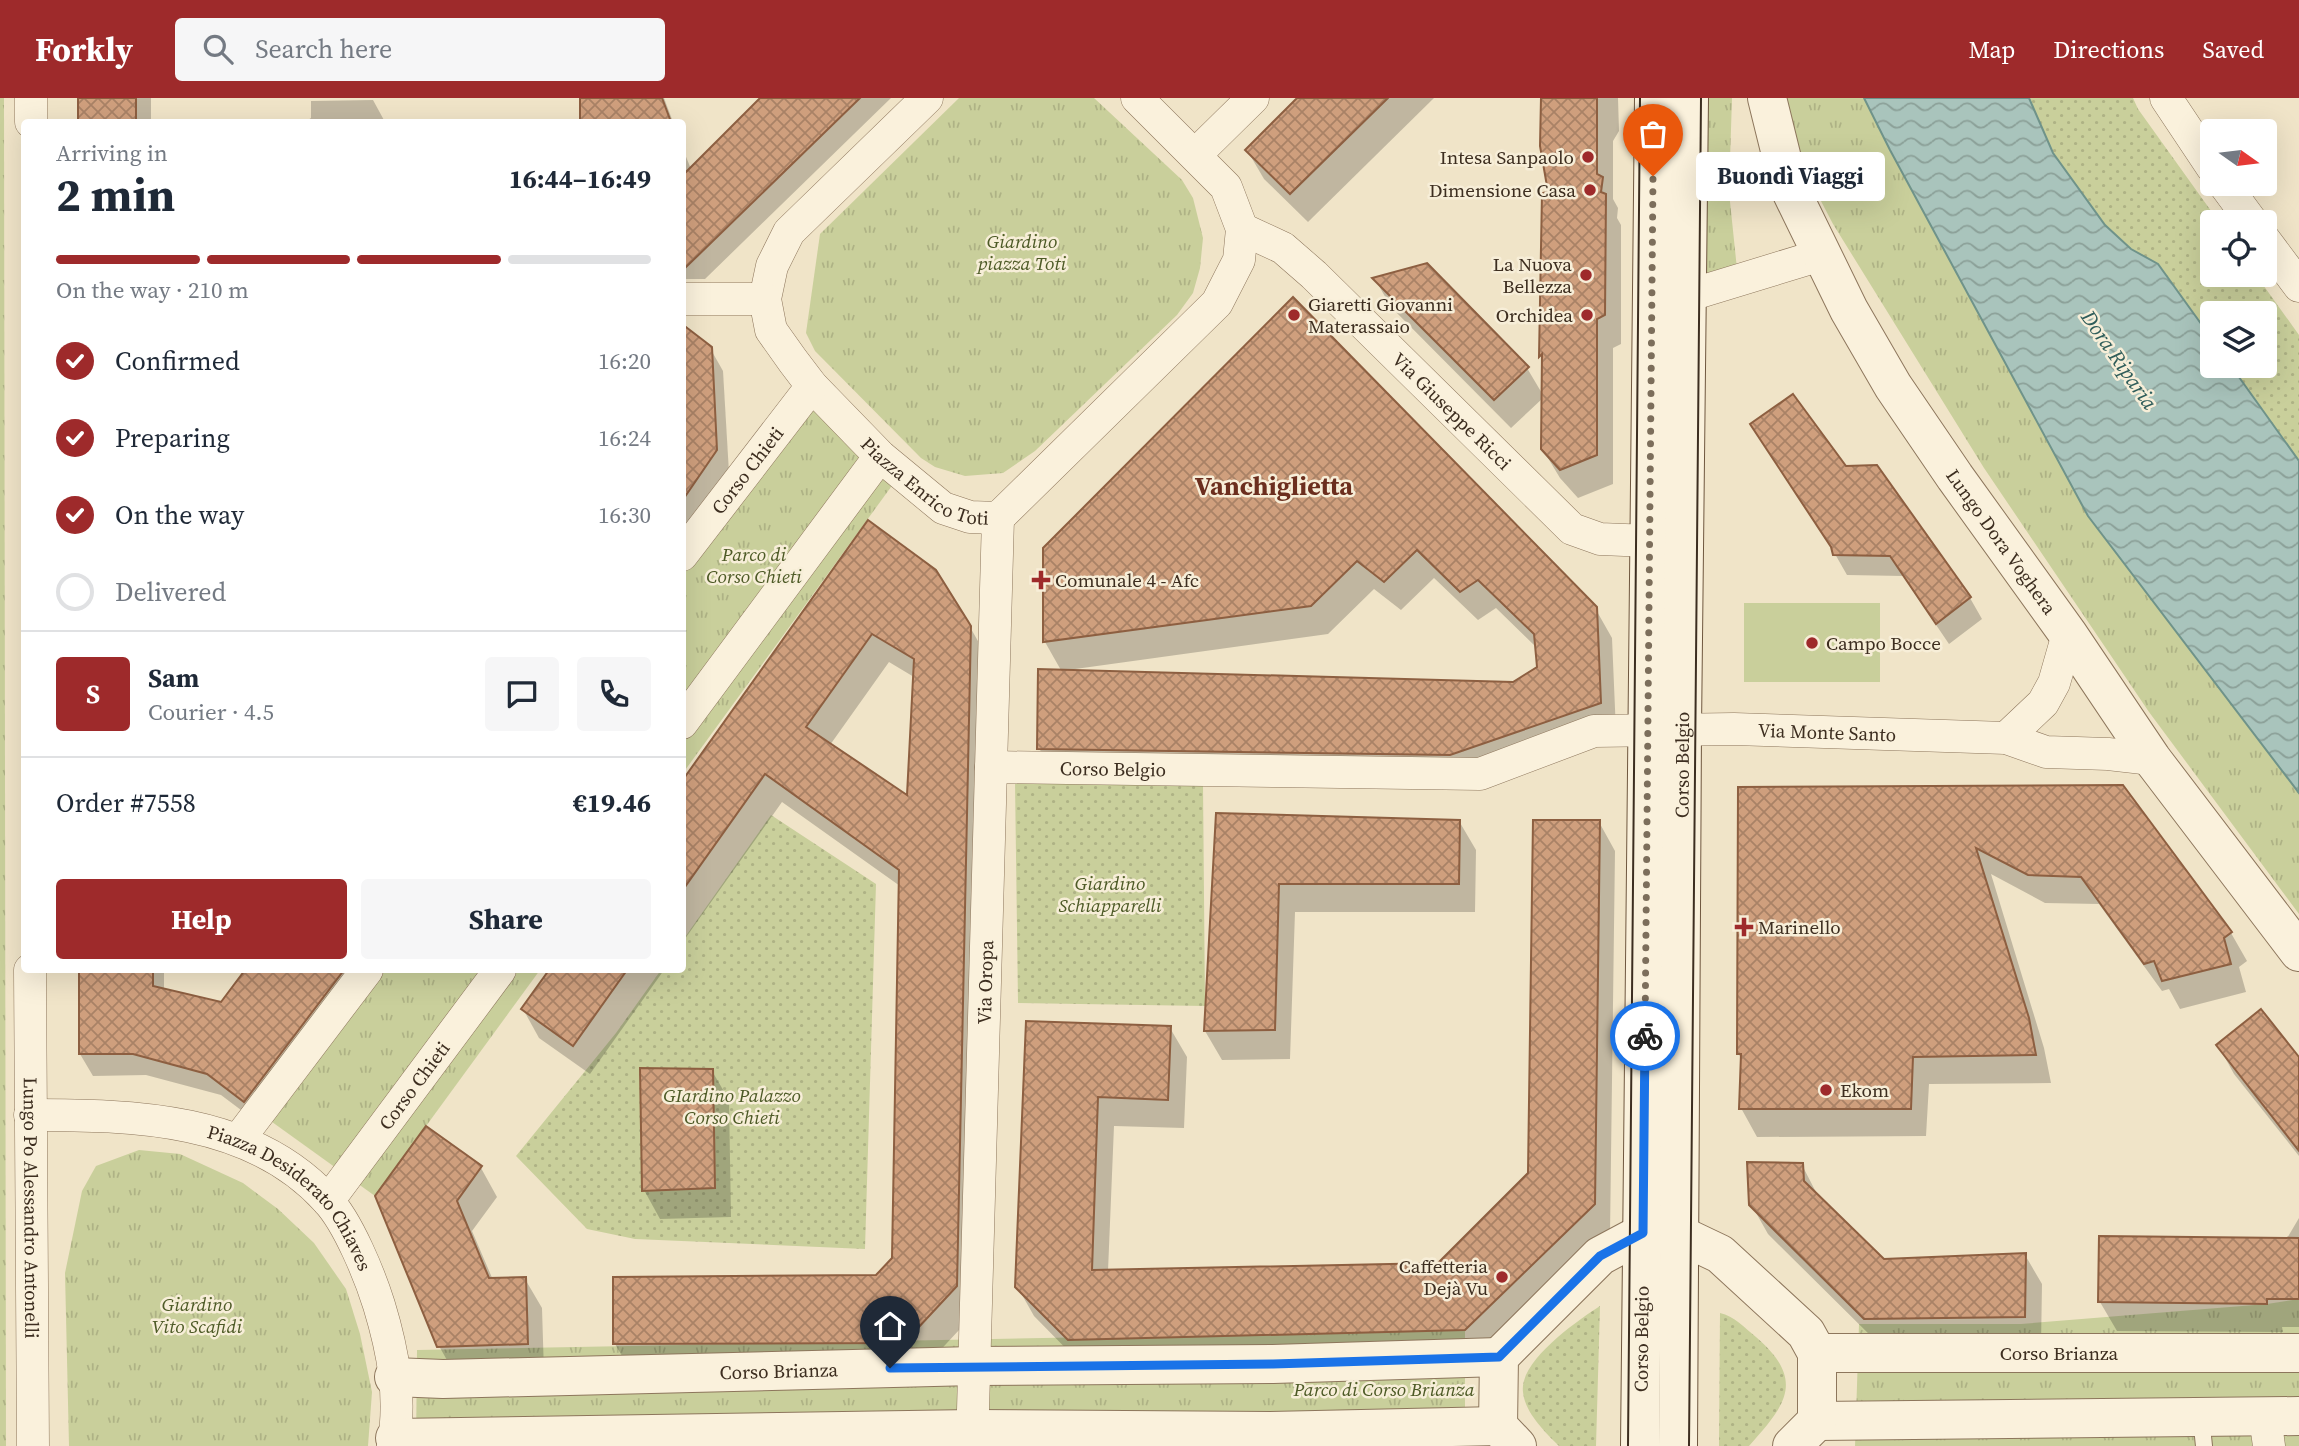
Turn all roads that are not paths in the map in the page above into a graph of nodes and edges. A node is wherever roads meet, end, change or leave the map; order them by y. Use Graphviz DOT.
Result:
graph roads {
  1 [pos="31,98"];
  2 [pos="927,98"];
  3 [pos="1137,98"];
  4 [pos="1253,98"];
  5 [pos="1654,98"];
  6 [pos="1689,98"];
  7 [pos="1767,98"];
  8 [pos="2166,98"];
  9 [pos="31,119"];
  10 [pos="2200,149"];
  11 [pos="1195,155"];
  12 [pos="1242,229"];
  13 [pos="1821,255"];
  14 [pos="2277,256"];
  15 [pos="2299,286"];
  16 [pos="686,299"];
  17 [pos="765,299"];
  18 [pos="1669,301"];
  19 [pos="811,386"];
  20 [pos="880,456"];
  21 [pos="998,518"];
  22 [pos="1667,542"];
  23 [pos="686,550"];
  24 [pos="2068,634"];
  25 [pos="686,718"];
  26 [pos="1665,729"];
  27 [pos="2006,738"];
  28 [pos="2152,759"];
  29 [pos="990,767"];
  30 [pos="2299,952"];
  31 [pos="30,973"];
  32 [pos="365,973"];
  33 [pos="498,973"];
  34 [pos="30,1115"];
  35 [pos="239,1139"];
  36 [pos="328,1201"];
  37 [pos="1661,1233"];
  38 [pos="1816,1353"];
  39 [pos="2299,1353"];
  40 [pos="1499,1357"];
  41 [pos="974,1366"];
  42 [pos="394,1377"];
  43 [pos="2278,1426"];
  44 [pos="2202,1431"];
  45 [pos="1804,1434"];
  46 [pos="1507,1436"];
  47 [pos="972,1438"];
  48 [pos="1270,1439"];
  49 [pos="619,1441"];
  50 [pos="394,1442"];
  51 [pos="33,1446"];
  52 [pos="1640,1446"];
  53 [pos="1678,1446"];
  1 -- 9 [label="street"];
  2 -- 17 [label="street, Piazza Enrico Toti"];
  3 -- 11 [label="street, Piazza Enrico Toti"];
  4 -- 11 [label="street"];
  5 -- 18 [label="street, Corso Belgio"];
  6 -- 18 [label="street, Corso Belgio"];
  7 -- 13 [label="street, Lungo Dora Voghera"];
  8 -- 10 [label="street"];
  11 -- 12 [label="street, Piazza Enrico Toti"];
  12 -- 21 [label="street, Piazza Enrico Toti"];
  12 -- 22 [label="street, Via Giuseppe Ricci"];
  13 -- 18 [label="street"];
  13 -- 24 [label="street, Lungo Dora Voghera"];
  14 -- 15 [label="street"];
  16 -- 17 [label="street"];
  17 -- 19 [label="street, Piazza Enrico Toti"];
  18 -- 22 [label="street, Corso Belgio"];
  19 -- 20 [label="street, Piazza Enrico Toti"];
  19 -- 23 [label="street, Corso Chieti"];
  20 -- 21 [label="street, Piazza Enrico Toti"];
  20 -- 25 [label="street"];
  21 -- 29 [label="street, Via Oropa"];
  22 -- 26 [label="street, Corso Belgio"];
  24 -- 27 [label="street"];
  24 -- 28 [label="street, Lungo Dora Voghera"];
  26 -- 27 [label="street, Via Monte Santo"];
  26 -- 29 [label="street, Corso Belgio"];
  26 -- 37 [label="street, Corso Belgio"];
  27 -- 28 [label="street, Via Monte Santo"];
  28 -- 30 [label="street, Lungo Dora Voghera"];
  29 -- 41 [label="street, Via Oropa"];
  31 -- 34 [label="street, Lungo Po Alessandro Antonelli"];
  32 -- 35 [label="street"];
  33 -- 36 [label="street, Corso Chieti"];
  34 -- 35 [label="street, Piazza Desiderato Chiaves"];
  34 -- 51 [label="street, Lungo Po Alessandro Antonelli"];
  35 -- 36 [label="street, Piazza Desiderato Chiaves"];
  36 -- 42 [label="street, Piazza Desiderato Chiaves"];
  37 -- 38 [label="street"];
  37 -- 40 [label="street"];
  37 -- 52 [label="street, Corso Belgio"];
  37 -- 53 [label="street, Corso Belgio"];
  38 -- 39 [label="street, Corso Brianza"];
  38 -- 45 [label="street"];
  40 -- 41 [label="street, Corso Brianza"];
  40 -- 46 [label="street"];
  41 -- 42 [label="street, Corso Brianza"];
  41 -- 47 [label="street, Via Oropa"];
  42 -- 50 [label="street, Piazza Desiderato Chiaves"];
  43 -- 44 [label="street"];
  44 -- 45 [label="street"];
  46 -- 48 [label="street"];
  47 -- 48 [label="street"];
  47 -- 49 [label="street"];
  49 -- 50 [label="street"];
}
